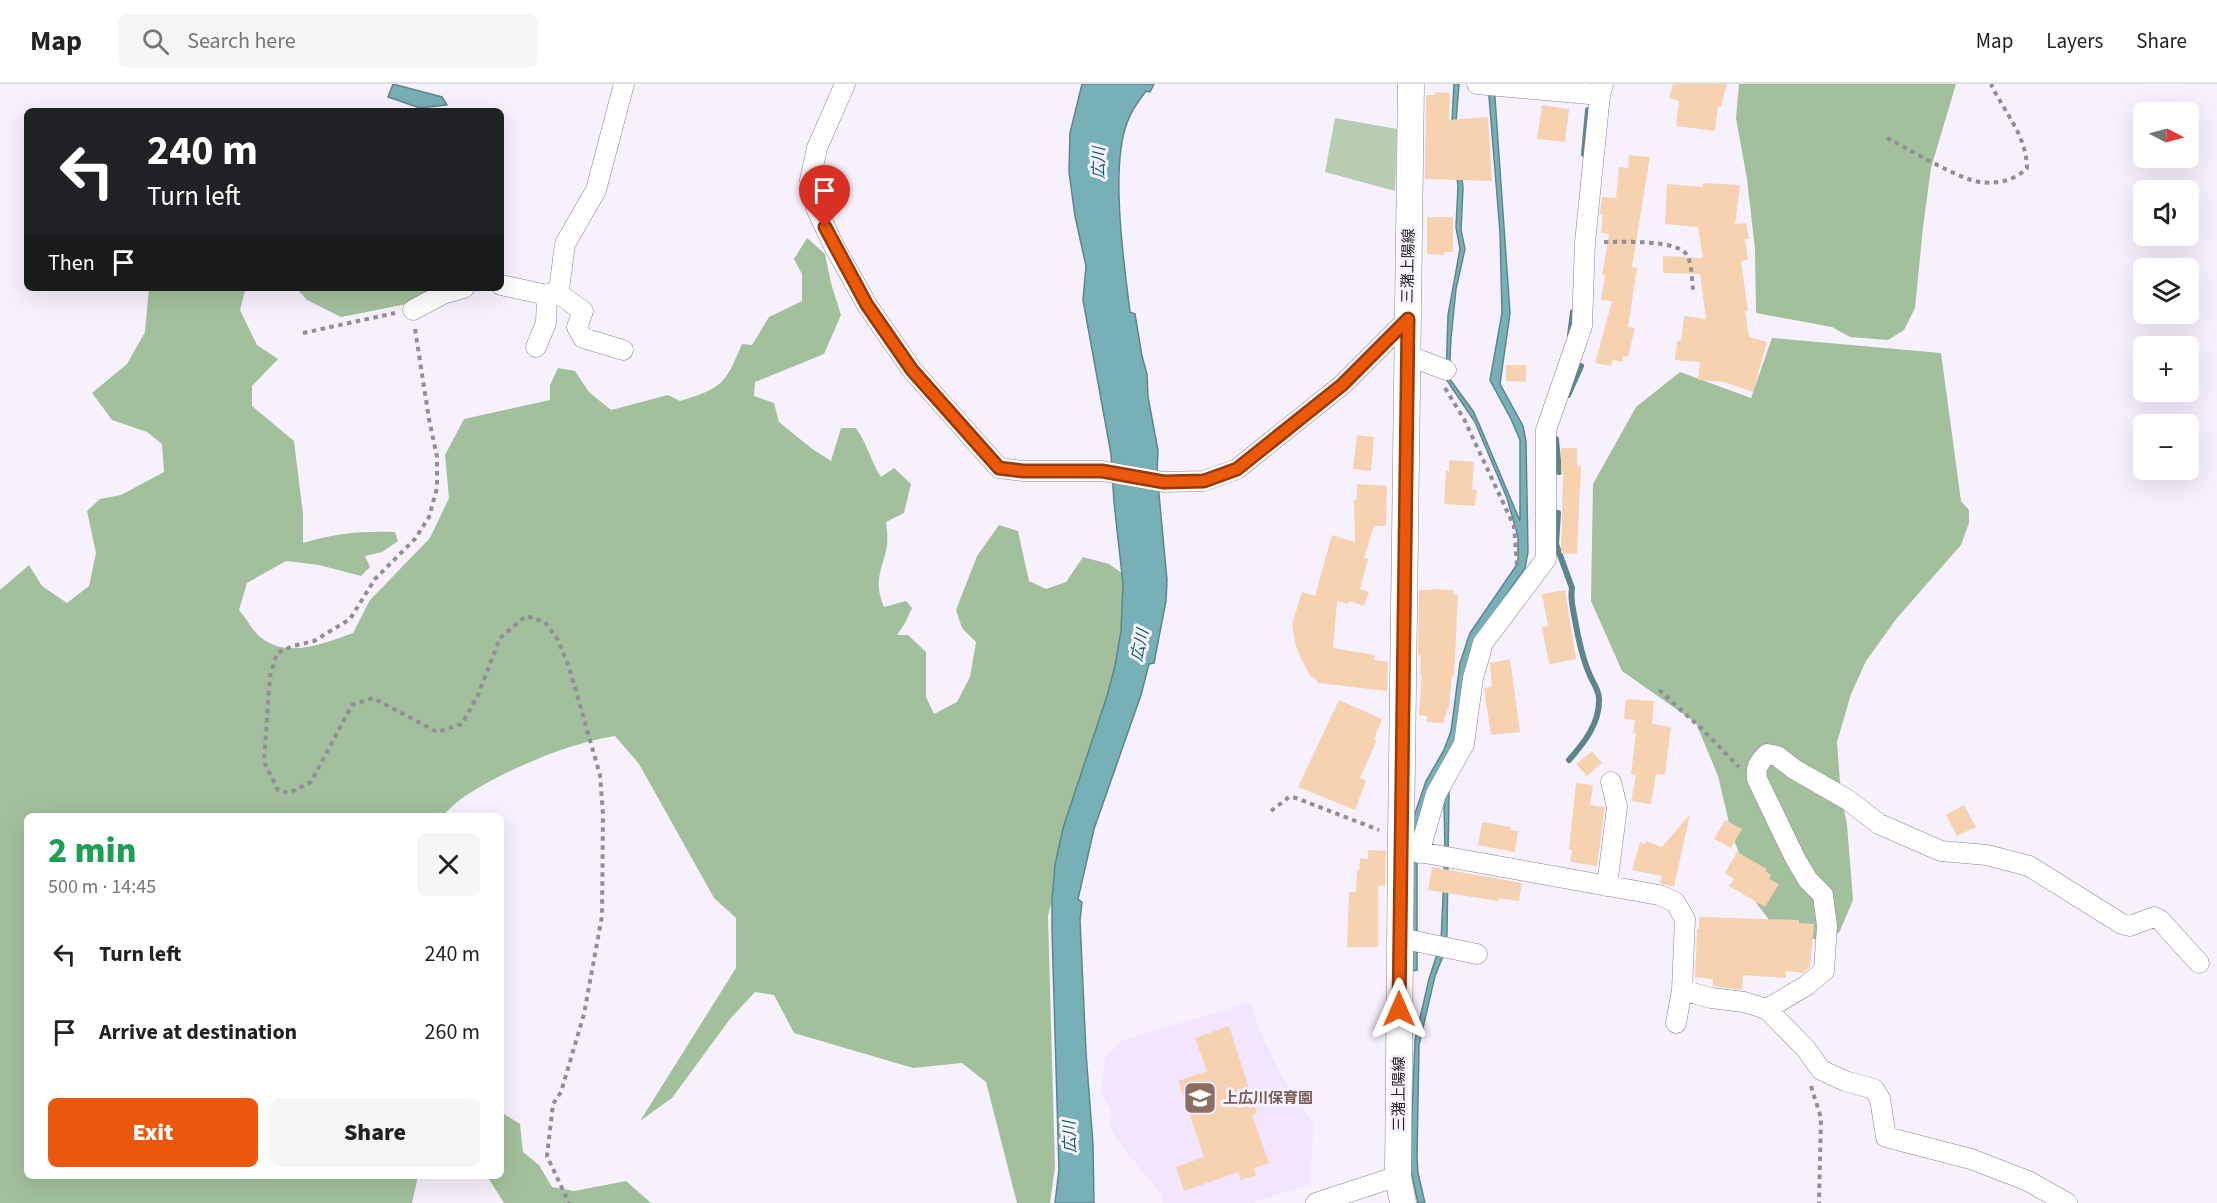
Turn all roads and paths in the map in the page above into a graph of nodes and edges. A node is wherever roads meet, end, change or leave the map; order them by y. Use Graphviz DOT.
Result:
graph roads {
  1 [pos="624,84"];
  2 [pos="845,84"];
  3 [pos="1411,84"];
  4 [pos="1416,84"];
  5 [pos="1476,84"];
  6 [pos="1991,84"];
  7 [pos="1601,90"];
  8 [pos="1887,138"];
  9 [pos="1585,242"];
  10 [pos="504,285"];
  11 [pos="1693,290"];
  12 [pos="454,291"];
  13 [pos="552,293"];
  14 [pos="413,310"];
  15 [pos="1408,319"];
  16 [pos="303,333"];
  17 [pos="536,347"];
  18 [pos="624,350"];
  19 [pos="1427,362"];
  20 [pos="1529,581"];
  21 [pos="1659,690"];
  22 [pos="1756,776"];
  23 [pos="1611,782"];
  24 [pos="1271,811"];
  25 [pos="1407,847"];
  26 [pos="1607,886"];
  27 [pos="1422,942"];
  28 [pos="1477,954"];
  29 [pos="2199,963"];
  30 [pos="1682,990"];
  31 [pos="1767,1009"];
  32 [pos="1676,1023"];
  33 [pos="1809,1080"];
  34 [pos="1398,1176"];
  35 [pos="569,1203"];
  36 [pos="1316,1203"];
  37 [pos="1403,1203"];
  38 [pos="1819,1203"];
  39 [pos="2067,1203"];
  1 -- 13 [label="street"];
  2 -- 15 [label="street"];
  3 -- 4 [label="street"];
  3 -- 15 [label="main road, 三潴上陽線"];
  5 -- 7 [label="street"];
  6 -- 8 [label="path"];
  7 -- 9 [label="street"];
  9 -- 11 [label="path"];
  9 -- 20 [label="street"];
  10 -- 13 [label="street"];
  12 -- 14 [label="street"];
  13 -- 17 [label="street"];
  13 -- 18 [label="street"];
  14 -- 16 [label="path"];
  14 -- 35 [label="path"];
  15 -- 19 [label="main road, 三潴上陽線"];
  19 -- 20 [label="path"];
  19 -- 25 [label="main road, 三潴上陽線"];
  20 -- 25 [label="street"];
  21 -- 22 [label="path"];
  22 -- 29 [label="street"];
  22 -- 31 [label="street"];
  23 -- 26 [label="street"];
  24 -- 25 [label="path"];
  25 -- 26 [label="street"];
  25 -- 27 [label="main road, 三潴上陽線"];
  26 -- 30 [label="street"];
  27 -- 28 [label="street"];
  27 -- 34 [label="main road, 三潴上陽線"];
  30 -- 31 [label="street"];
  30 -- 32 [label="street"];
  31 -- 39 [label="street"];
  33 -- 38 [label="path"];
  34 -- 36 [label="street"];
  34 -- 37 [label="main road, 三潴上陽線"];
}
